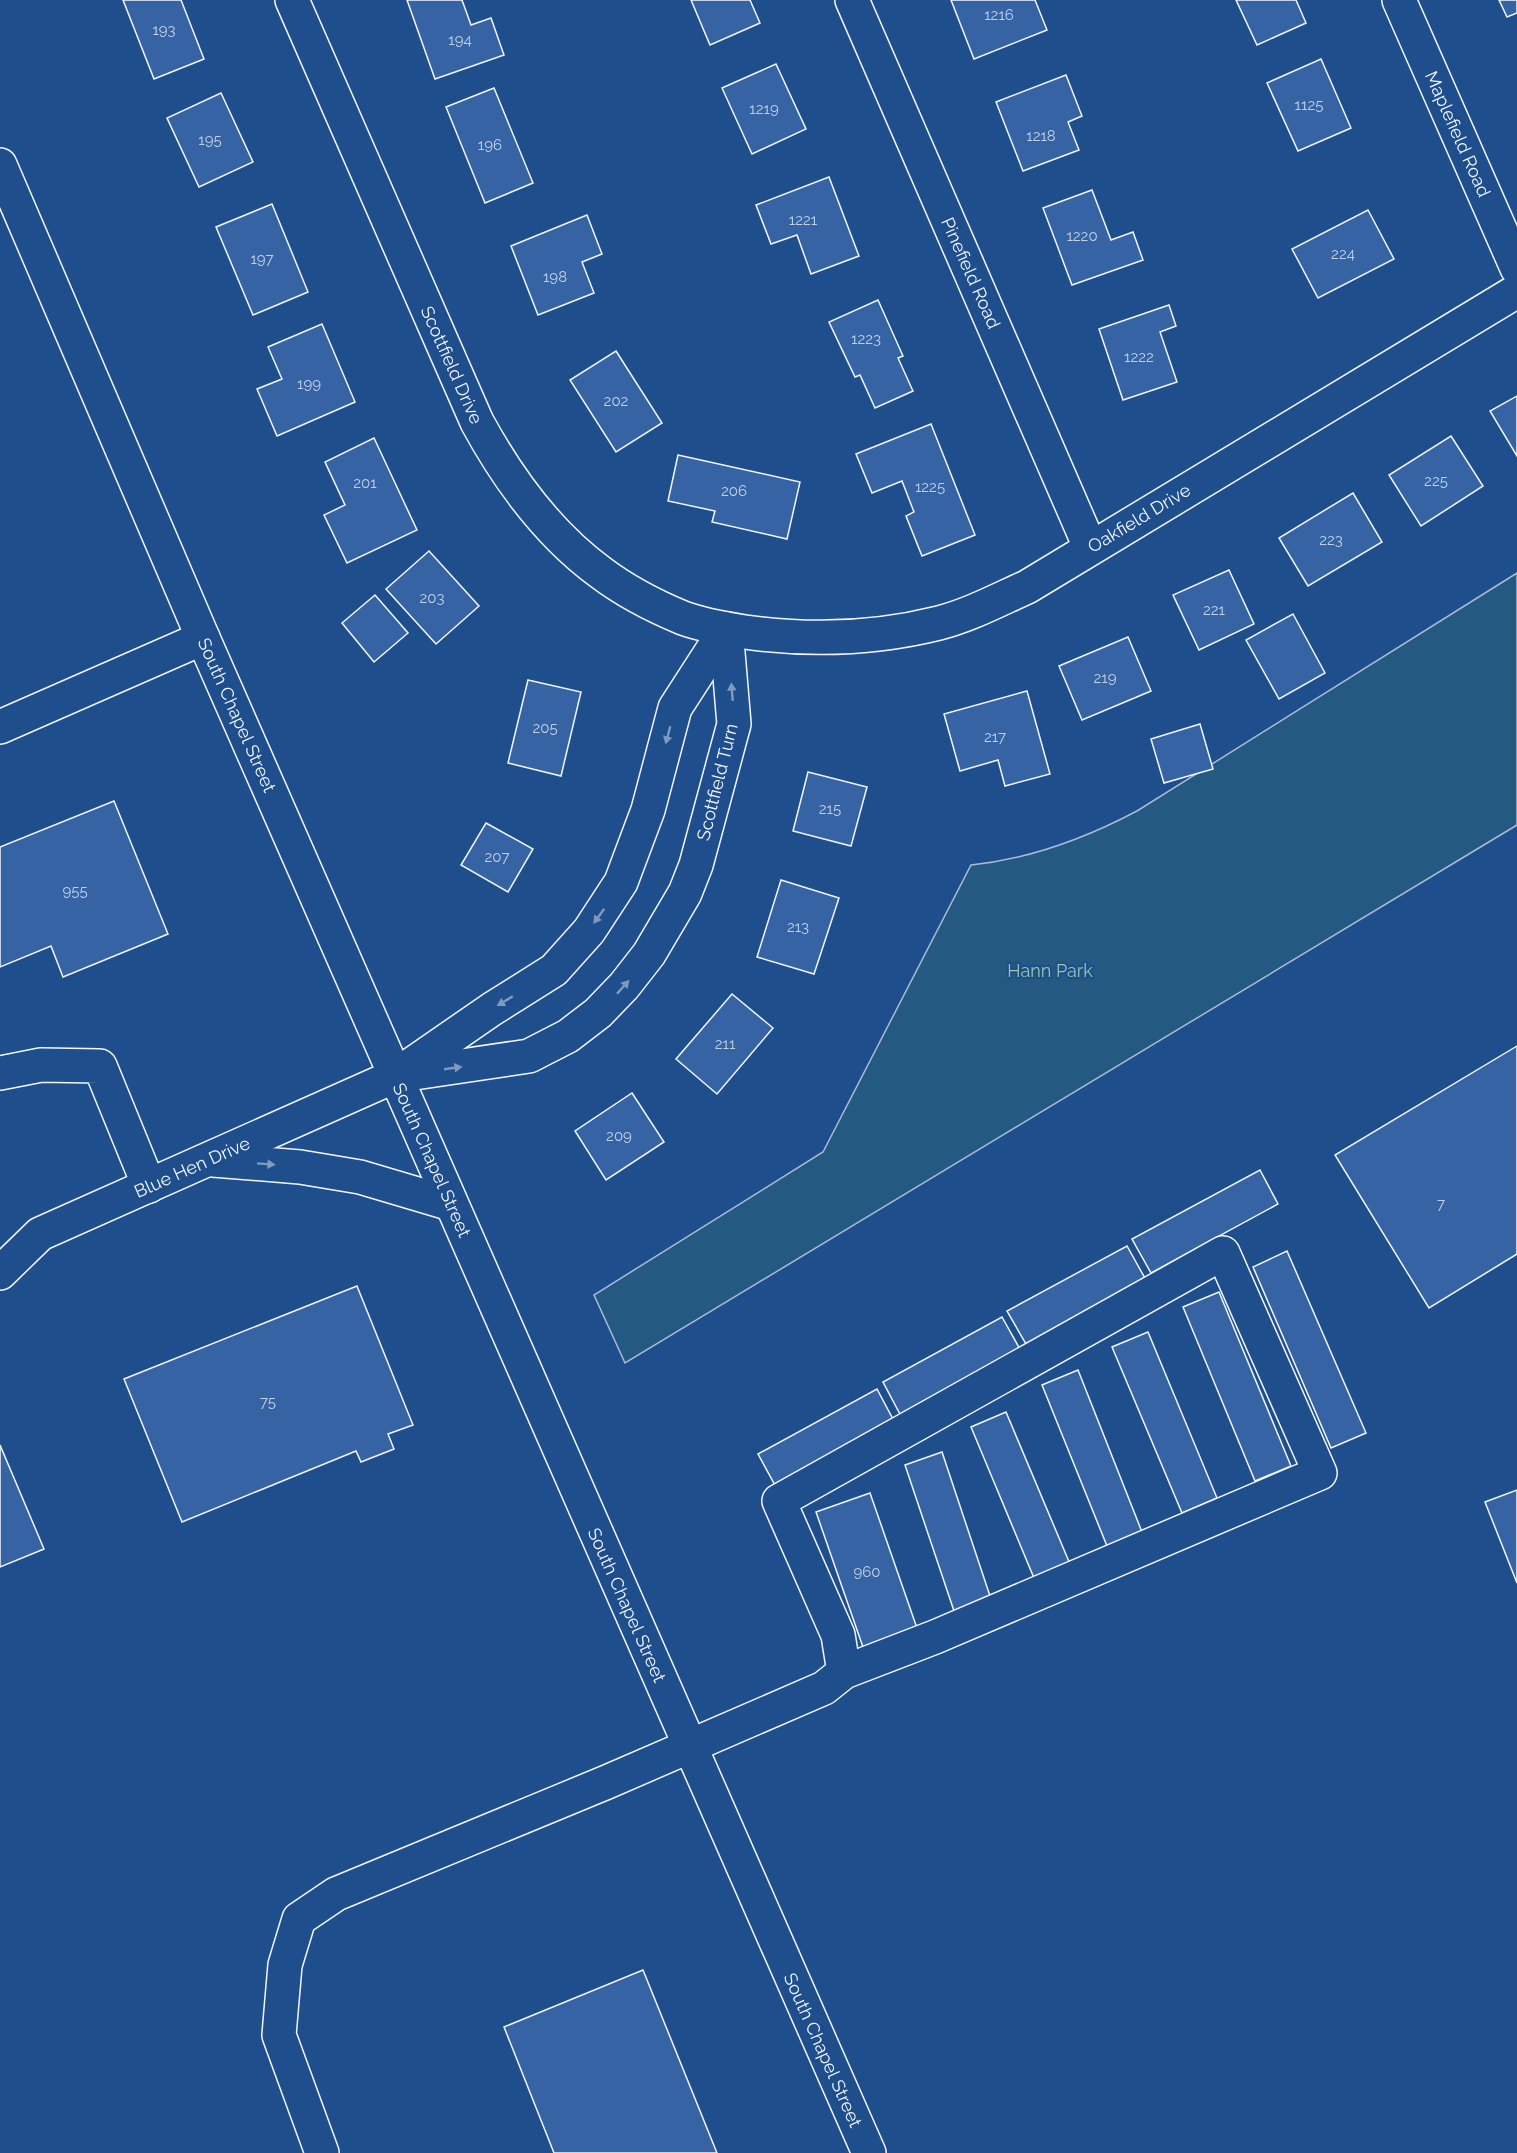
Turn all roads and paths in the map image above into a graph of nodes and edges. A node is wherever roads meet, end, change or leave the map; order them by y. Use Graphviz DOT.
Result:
graph roads {
  1 [pos="292,0"];
  2 [pos="852,0"];
  3 [pos="1400,0"];
  4 [pos="0,165"];
  5 [pos="1517,268"];
  6 [pos="1517,291"];
  7 [pos="1090,547"];
  8 [pos="726,629"];
  9 [pos="203,638"];
  10 [pos="0,727"];
  11 [pos="0,1073"];
  12 [pos="395,1076"];
  13 [pos="208,1160"];
  14 [pos="149,1186"];
  15 [pos="451,1204"];
  16 [pos="0,1273"];
  17 [pos="844,1672"];
  18 [pos="690,1747"];
  19 [pos="322,2153"];
  20 [pos="869,2153"];
  1 -- 8 [label="street, Scottfield Drive"];
  2 -- 7 [label="street, Pinefield Road"];
  3 -- 5 [label="street, Maplefield Road"];
  4 -- 9 [label="street, South Chapel Street"];
  6 -- 7 [label="street, Oakfield Drive"];
  7 -- 8 [label="street, Oakfield Drive"];
  8 -- 12 [label="street, one-way"];
  12 -- 8 [label="street, Scottfield Turn, one-way"];
  9 -- 10 [label="street"];
  9 -- 12 [label="street, South Chapel Street"];
  11 -- 14 [label="street"];
  12 -- 13 [label="street, Blue Hen Drive"];
  12 -- 15 [label="street, South Chapel Street"];
  13 -- 14 [label="street, Blue Hen Drive"];
  13 -- 15 [label="street, one-way"];
  14 -- 16 [label="street, Blue Hen Drive"];
  15 -- 18 [label="street, South Chapel Street"];
  17 -- 17 [label="street"];
  17 -- 18 [label="street"];
  18 -- 19 [label="street"];
  18 -- 20 [label="street, South Chapel Street"];
}
